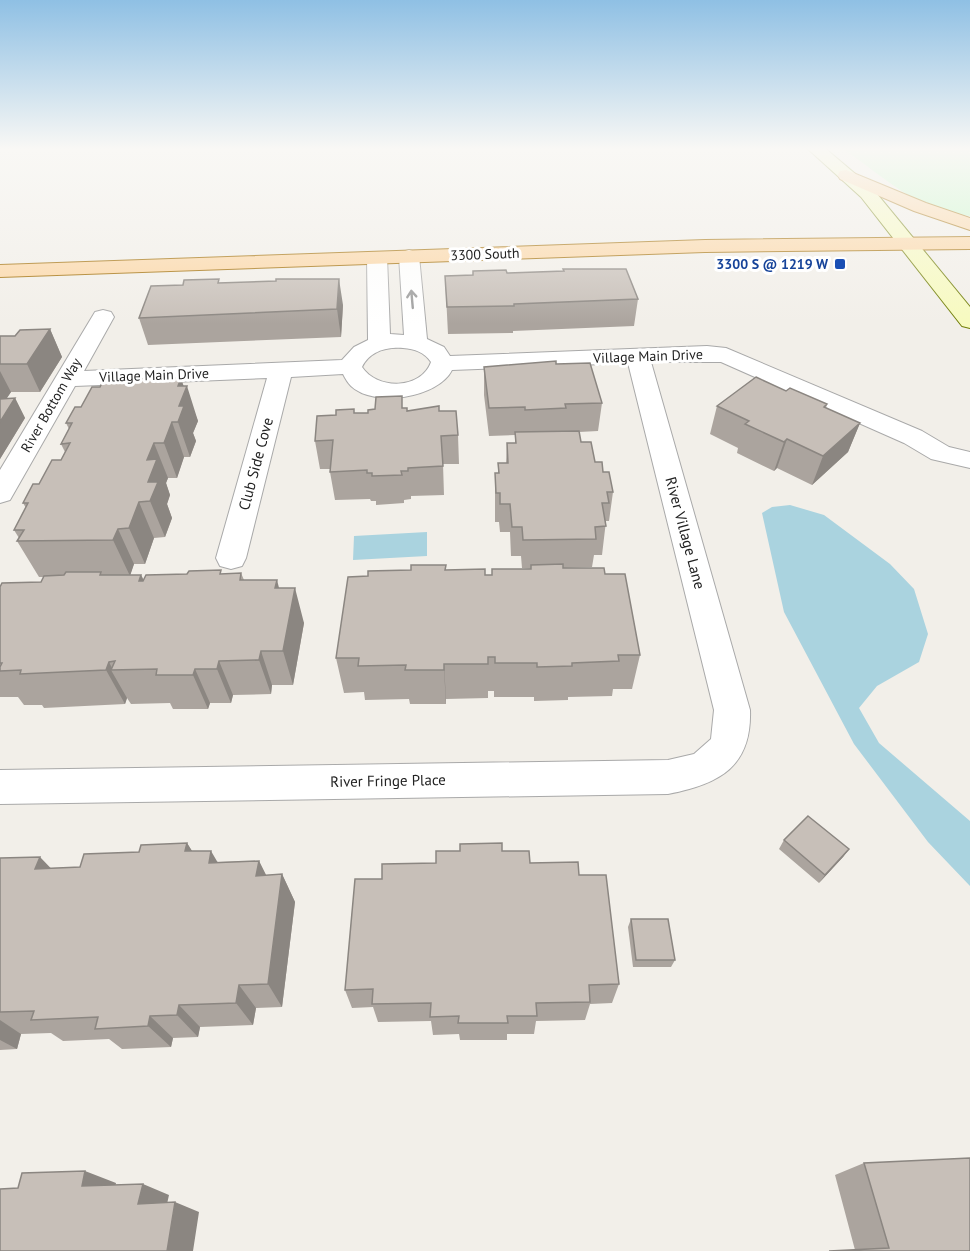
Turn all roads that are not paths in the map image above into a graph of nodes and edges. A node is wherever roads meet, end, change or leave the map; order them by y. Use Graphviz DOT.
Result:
graph roads {
  1 [pos="878,207"];
  2 [pos="921,207"];
  3 [pos="970,224"];
  4 [pos="907,243"];
  5 [pos="970,243"];
  6 [pos="409,256"];
  7 [pos="377,257"];
  8 [pos="0,271"];
  9 [pos="103,317"];
  10 [pos="970,321"];
  11 [pos="416,342"];
  12 [pos="380,343"];
  13 [pos="638,356"];
  14 [pos="443,363"];
  15 [pos="350,367"];
  16 [pos="281,370"];
  17 [pos="66,379"];
  18 [pos="970,460"];
  19 [pos="0,494"];
  20 [pos="231,558"];
  21 [pos="732,710"];
  22 [pos="0,787"];
  1 -- 4 [label="street"];
  2 -- 3 [label="main road"];
  4 -- 5 [label="main road, 3300 South"];
  4 -- 6 [label="main road, 3300 South"];
  4 -- 10 [label="street"];
  6 -- 7 [label="main road, 3300 South"];
  11 -- 6 [label="street, one-way"];
  7 -- 8 [label="main road, 3300 South"];
  7 -- 12 [label="street"];
  9 -- 17 [label="street, River Bottom Way"];
  11 -- 12 [label="street"];
  11 -- 14 [label="street"];
  12 -- 15 [label="street"];
  13 -- 14 [label="street, Village Main Drive"];
  13 -- 18 [label="street, Village Main Drive"];
  13 -- 21 [label="street, River Village Lane"];
  14 -- 15 [label="street"];
  15 -- 16 [label="street, Village Main Drive"];
  16 -- 17 [label="street, Village Main Drive"];
  16 -- 20 [label="street, Club Side Cove"];
  17 -- 19 [label="street, River Bottom Way"];
  21 -- 22 [label="street, River Fringe Place"];
}
